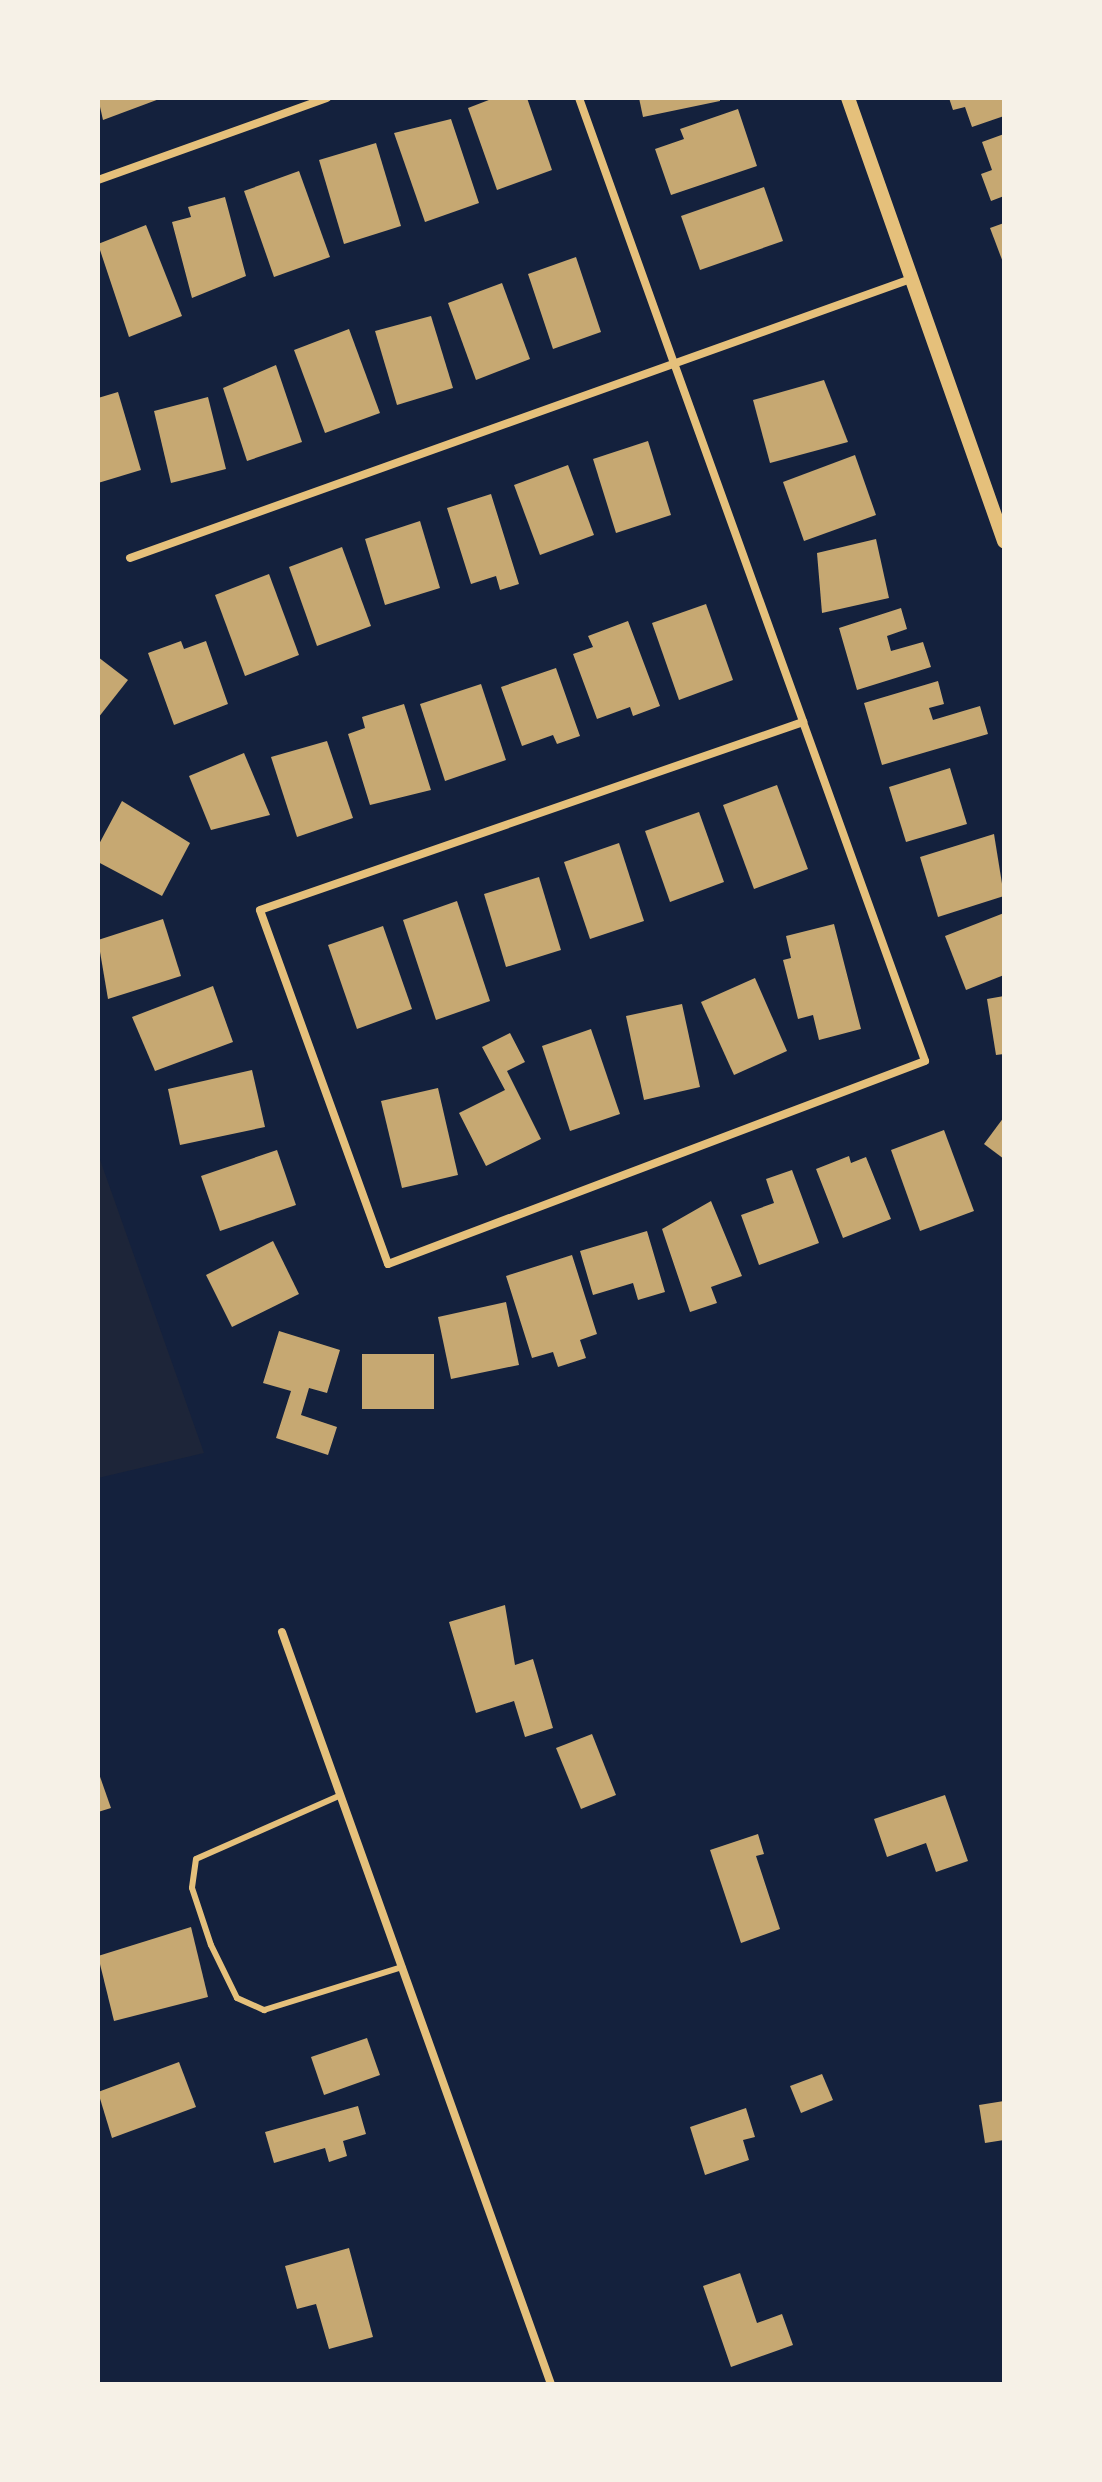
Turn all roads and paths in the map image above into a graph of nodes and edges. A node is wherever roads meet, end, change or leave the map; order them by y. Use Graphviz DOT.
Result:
graph roads {
  1 [pos="327,98"];
  2 [pos="579,98"];
  3 [pos="848,98"];
  4 [pos="98,180"];
  5 [pos="911,279"];
  6 [pos="674,363"];
  7 [pos="1004,541"];
  8 [pos="130,558"];
  9 [pos="803,722"];
  10 [pos="282,1632"];
  11 [pos="341,1795"];
  12 [pos="402,1967"];
  13 [pos="551,2384"];
  1 -- 4 [label="street"];
  2 -- 6 [label="street"];
  3 -- 5 [label="street"];
  5 -- 6 [label="street"];
  5 -- 7 [label="street"];
  6 -- 8 [label="street"];
  6 -- 9 [label="street"];
  9 -- 9 [label="street"];
  10 -- 11 [label="street"];
  11 -- 12 [label="street"];
  11 -- 12 [label="lane"];
  12 -- 13 [label="street"];
}
